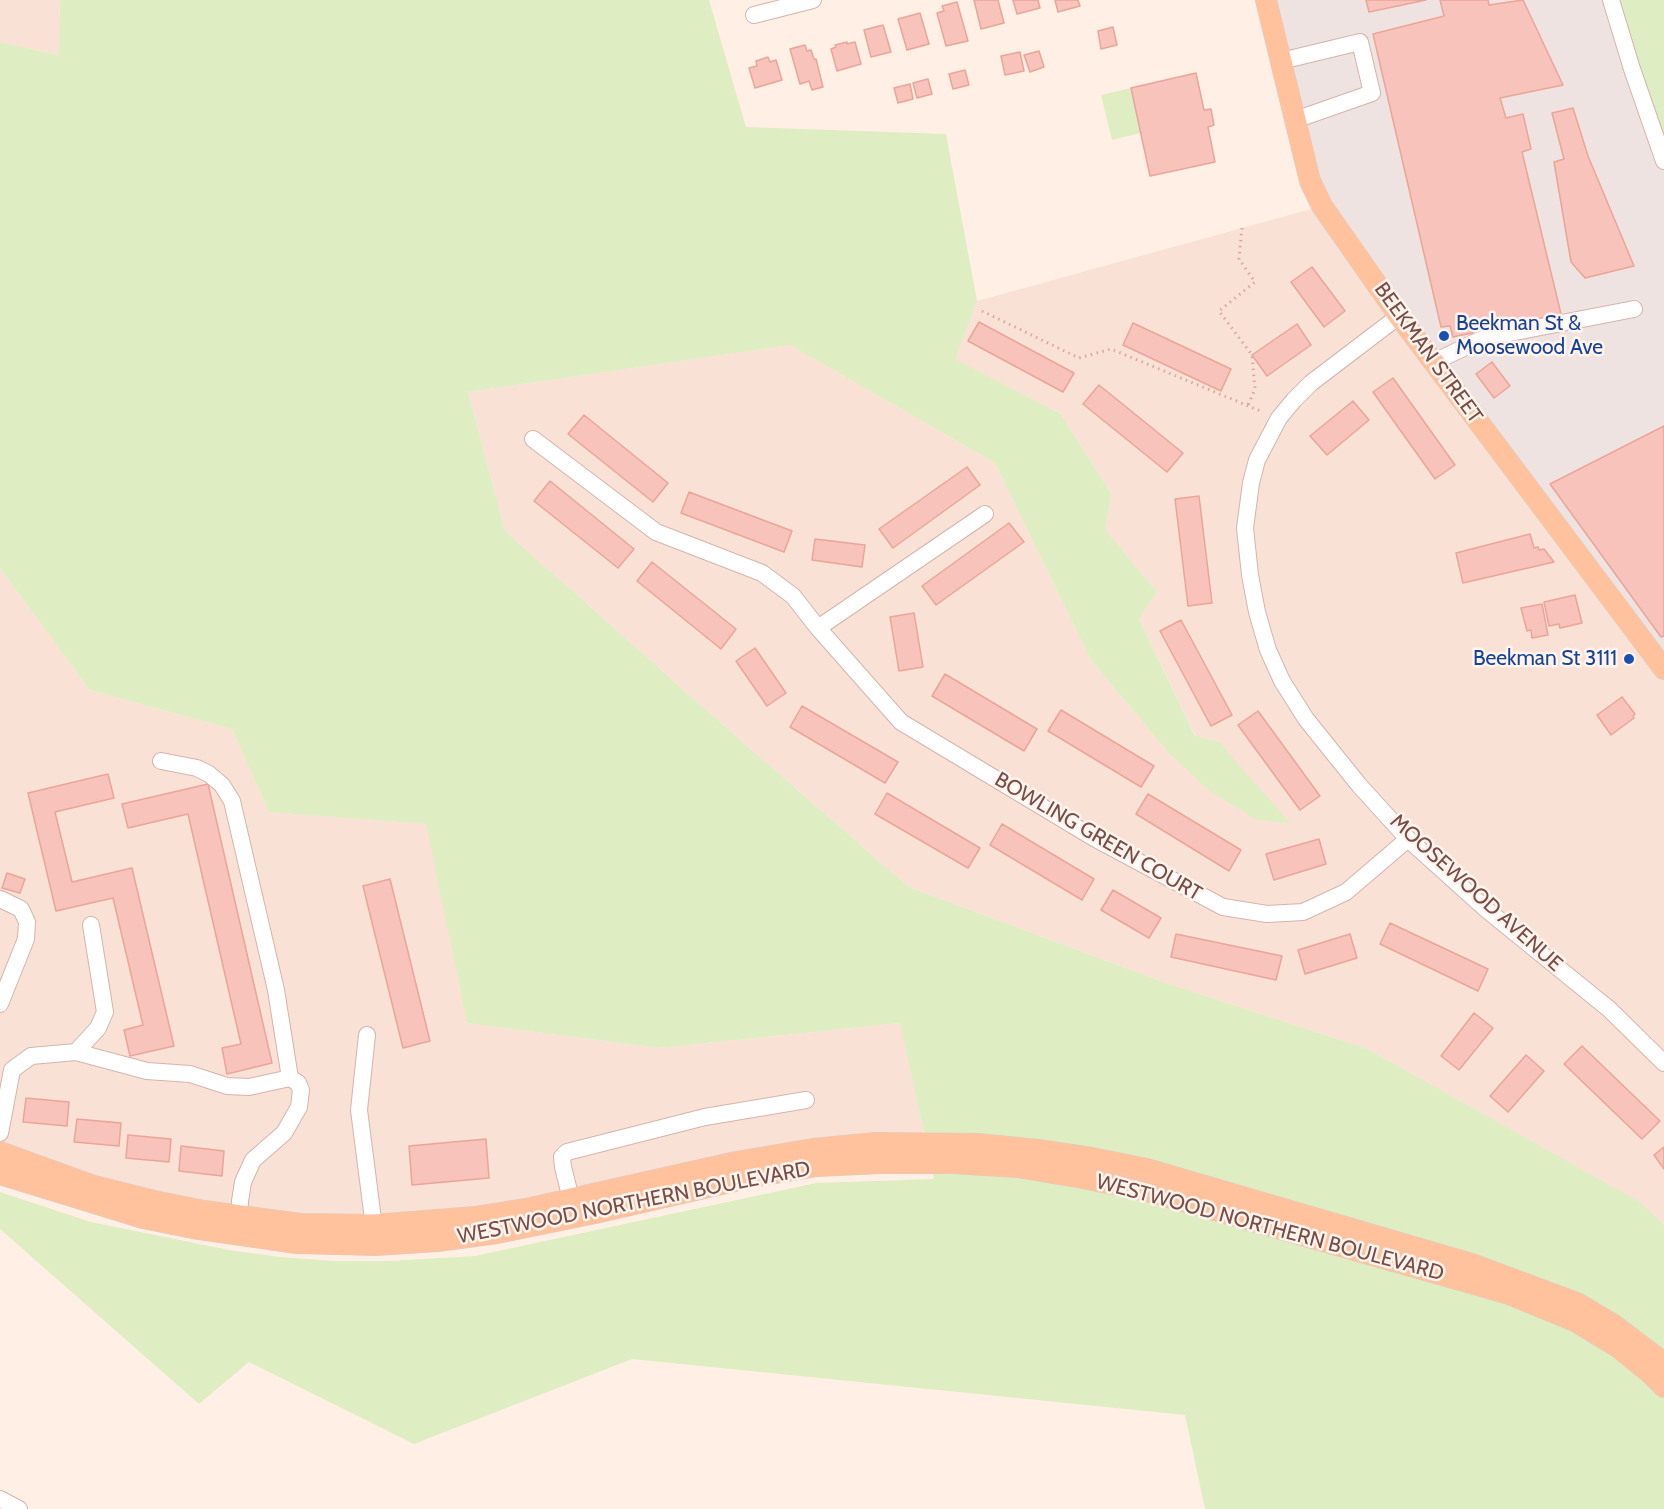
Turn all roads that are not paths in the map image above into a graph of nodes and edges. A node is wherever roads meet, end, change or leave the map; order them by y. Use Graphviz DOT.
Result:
graph roads {
  1 [pos="813,0"];
  2 [pos="1266,0"];
  3 [pos="1611,0"];
  4 [pos="754,15"];
  5 [pos="1281,61"];
  6 [pos="1295,120"];
  7 [pos="1664,161"];
  8 [pos="1634,309"];
  9 [pos="1399,316"];
  10 [pos="1434,362"];
  11 [pos="533,439"];
  12 [pos="985,514"];
  13 [pos="818,627"];
  14 [pos="1664,669"];
  15 [pos="160,761"];
  16 [pos="1408,839"];
  17 [pos="0,899"];
  18 [pos="91,925"];
  19 [pos="0,1004"];
  20 [pos="367,1035"];
  21 [pos="76,1052"];
  22 [pos="1664,1063"];
  23 [pos="290,1078"];
  24 [pos="806,1100"];
  25 [pos="0,1133"];
  26 [pos="0,1152"];
  27 [pos="0,1174"];
  28 [pos="573,1208"];
  29 [pos="239,1226"];
  30 [pos="375,1235"];
  31 [pos="1664,1363"];
  32 [pos="1664,1387"];
  33 [pos="0,1498"];
  34 [pos="19,1509"];
  1 -- 4 [label="street"];
  2 -- 5 [label="main road, BEEKMAN STREET"];
  3 -- 7 [label="street"];
  5 -- 6 [label="main road, BEEKMAN STREET"];
  5 -- 6 [label="street"];
  6 -- 9 [label="main road, BEEKMAN STREET"];
  8 -- 10 [label="street"];
  9 -- 10 [label="main road, BEEKMAN STREET"];
  9 -- 16 [label="street, MOOSEWOOD AVENUE"];
  10 -- 14 [label="main road, BEEKMAN STREET"];
  11 -- 13 [label="street, BOWLING GREEN COURT"];
  12 -- 13 [label="street"];
  13 -- 16 [label="street, BOWLING GREEN COURT"];
  15 -- 23 [label="street"];
  16 -- 22 [label="street, MOOSEWOOD AVENUE"];
  17 -- 19 [label="street"];
  18 -- 21 [label="street"];
  20 -- 30 [label="street"];
  21 -- 23 [label="street"];
  21 -- 25 [label="street"];
  23 -- 29 [label="street"];
  24 -- 28 [label="street"];
  26 -- 29 [label="main road, WESTWOOD NORTHERN BOULEVARD"];
  27 -- 29 [label="main road, WESTWOOD NORTHERN BOULEVARD"];
  28 -- 30 [label="main road, WESTWOOD NORTHERN BOULEVARD"];
  28 -- 31 [label="main road, WESTWOOD NORTHERN BOULEVARD"];
  28 -- 32 [label="main road, WESTWOOD NORTHERN BOULEVARD"];
  29 -- 30 [label="main road, WESTWOOD NORTHERN BOULEVARD"];
  33 -- 34 [label="street"];
}
